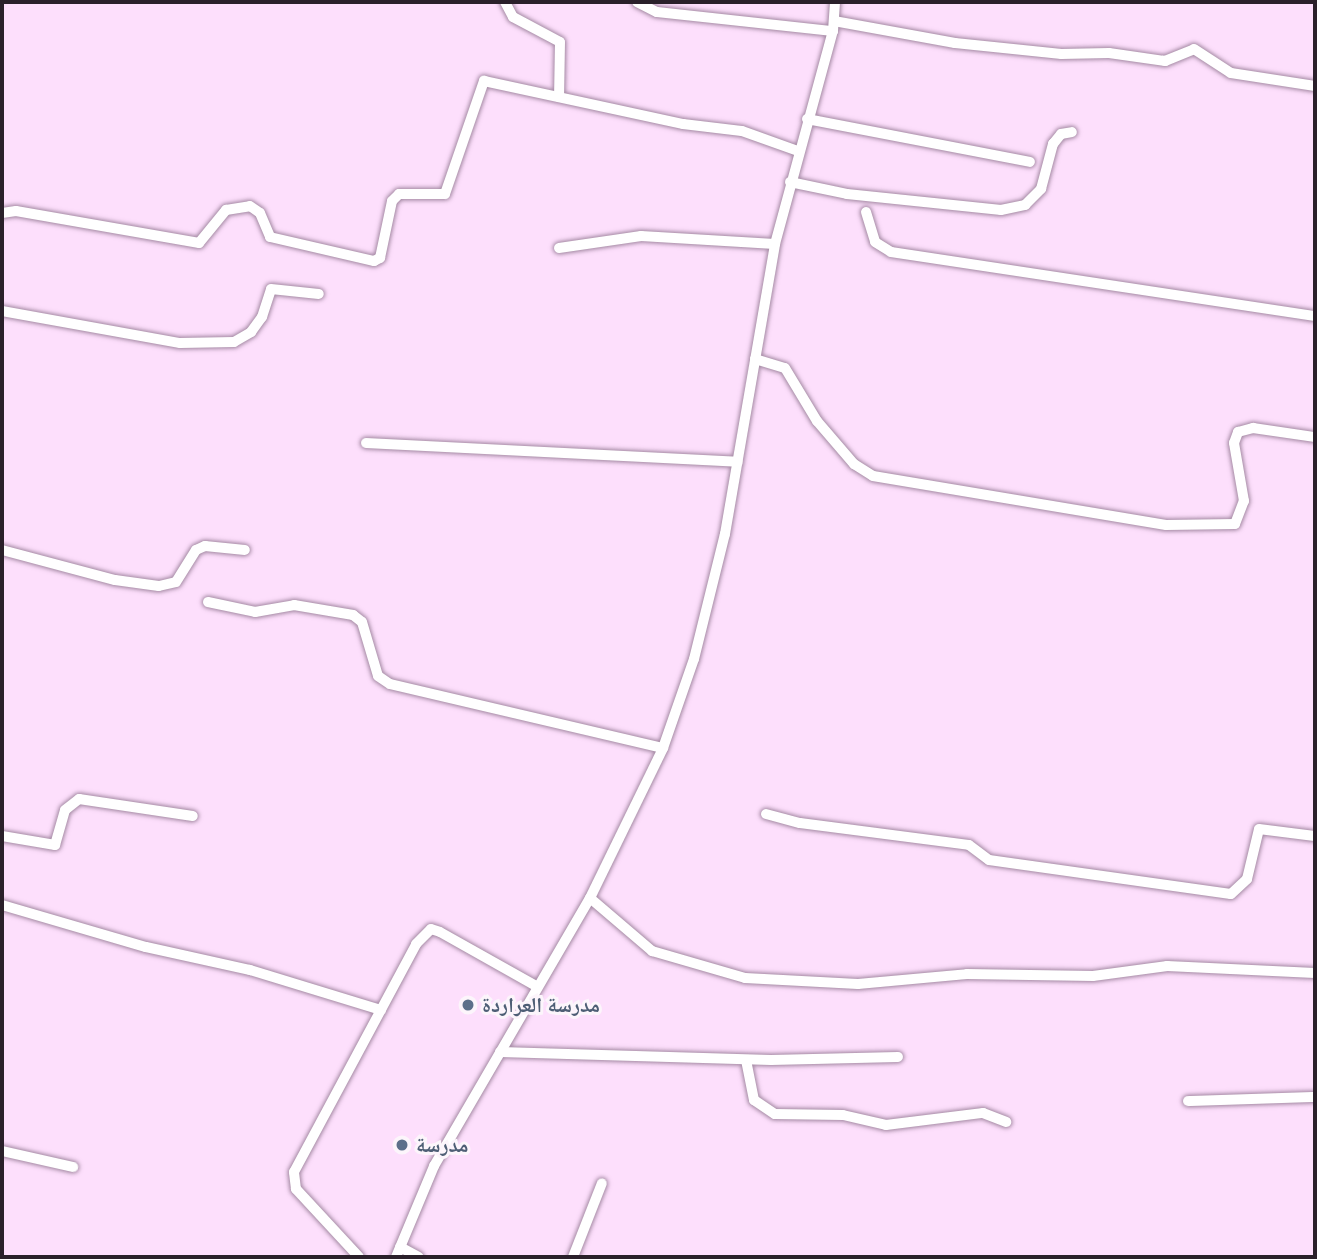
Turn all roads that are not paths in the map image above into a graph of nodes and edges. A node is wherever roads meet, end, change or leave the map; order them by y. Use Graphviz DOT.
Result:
graph roads {
  1 [pos="505,2"];
  2 [pos="637,2"];
  3 [pos="835,2"];
  4 [pos="834,26"];
  5 [pos="1315,86"];
  6 [pos="559,97"];
  7 [pos="807,119"];
  8 [pos="1072,132"];
  9 [pos="798,151"];
  10 [pos="1030,162"];
  11 [pos="790,182"];
  12 [pos="866,212"];
  13 [pos="2,213"];
  14 [pos="775,244"];
  15 [pos="559,248"];
  16 [pos="319,294"];
  17 [pos="2,311"];
  18 [pos="1315,316"];
  19 [pos="755,359"];
  20 [pos="1315,437"];
  21 [pos="366,443"];
  22 [pos="738,462"];
  23 [pos="2,550"];
  24 [pos="245,550"];
  25 [pos="208,602"];
  26 [pos="663,748"];
  27 [pos="766,814"];
  28 [pos="193,816"];
  29 [pos="2,836"];
  30 [pos="1315,836"];
  31 [pos="590,898"];
  32 [pos="2,905"];
  33 [pos="1315,973"];
  34 [pos="538,987"];
  35 [pos="381,1010"];
  36 [pos="500,1052"];
  37 [pos="898,1057"];
  38 [pos="746,1060"];
  39 [pos="1315,1097"];
  40 [pos="1188,1101"];
  41 [pos="1006,1122"];
  42 [pos="2,1151"];
  43 [pos="73,1167"];
  44 [pos="602,1183"];
  45 [pos="398,1252"];
  46 [pos="359,1257"];
  47 [pos="419,1257"];
  48 [pos="573,1257"];
  1 -- 6 [label="street"];
  2 -- 4 [label="street"];
  3 -- 4 [label="street"];
  4 -- 5 [label="street"];
  4 -- 7 [label="street"];
  6 -- 9 [label="street"];
  6 -- 13 [label="street"];
  7 -- 9 [label="street"];
  7 -- 10 [label="street"];
  8 -- 11 [label="street"];
  9 -- 11 [label="street"];
  11 -- 14 [label="street"];
  12 -- 18 [label="street"];
  14 -- 15 [label="street"];
  14 -- 19 [label="street"];
  16 -- 17 [label="street"];
  19 -- 20 [label="street"];
  19 -- 22 [label="street"];
  21 -- 22 [label="street"];
  22 -- 26 [label="street"];
  23 -- 24 [label="street"];
  25 -- 26 [label="street"];
  26 -- 31 [label="street"];
  27 -- 30 [label="street"];
  28 -- 29 [label="street"];
  31 -- 33 [label="street"];
  31 -- 34 [label="street"];
  32 -- 35 [label="street"];
  34 -- 35 [label="street"];
  34 -- 36 [label="street"];
  35 -- 46 [label="street"];
  36 -- 38 [label="street"];
  36 -- 45 [label="street"];
  37 -- 38 [label="street"];
  38 -- 41 [label="street"];
  39 -- 40 [label="street"];
  42 -- 43 [label="street"];
  44 -- 48 [label="street"];
  45 -- 47 [label="street"];
}
